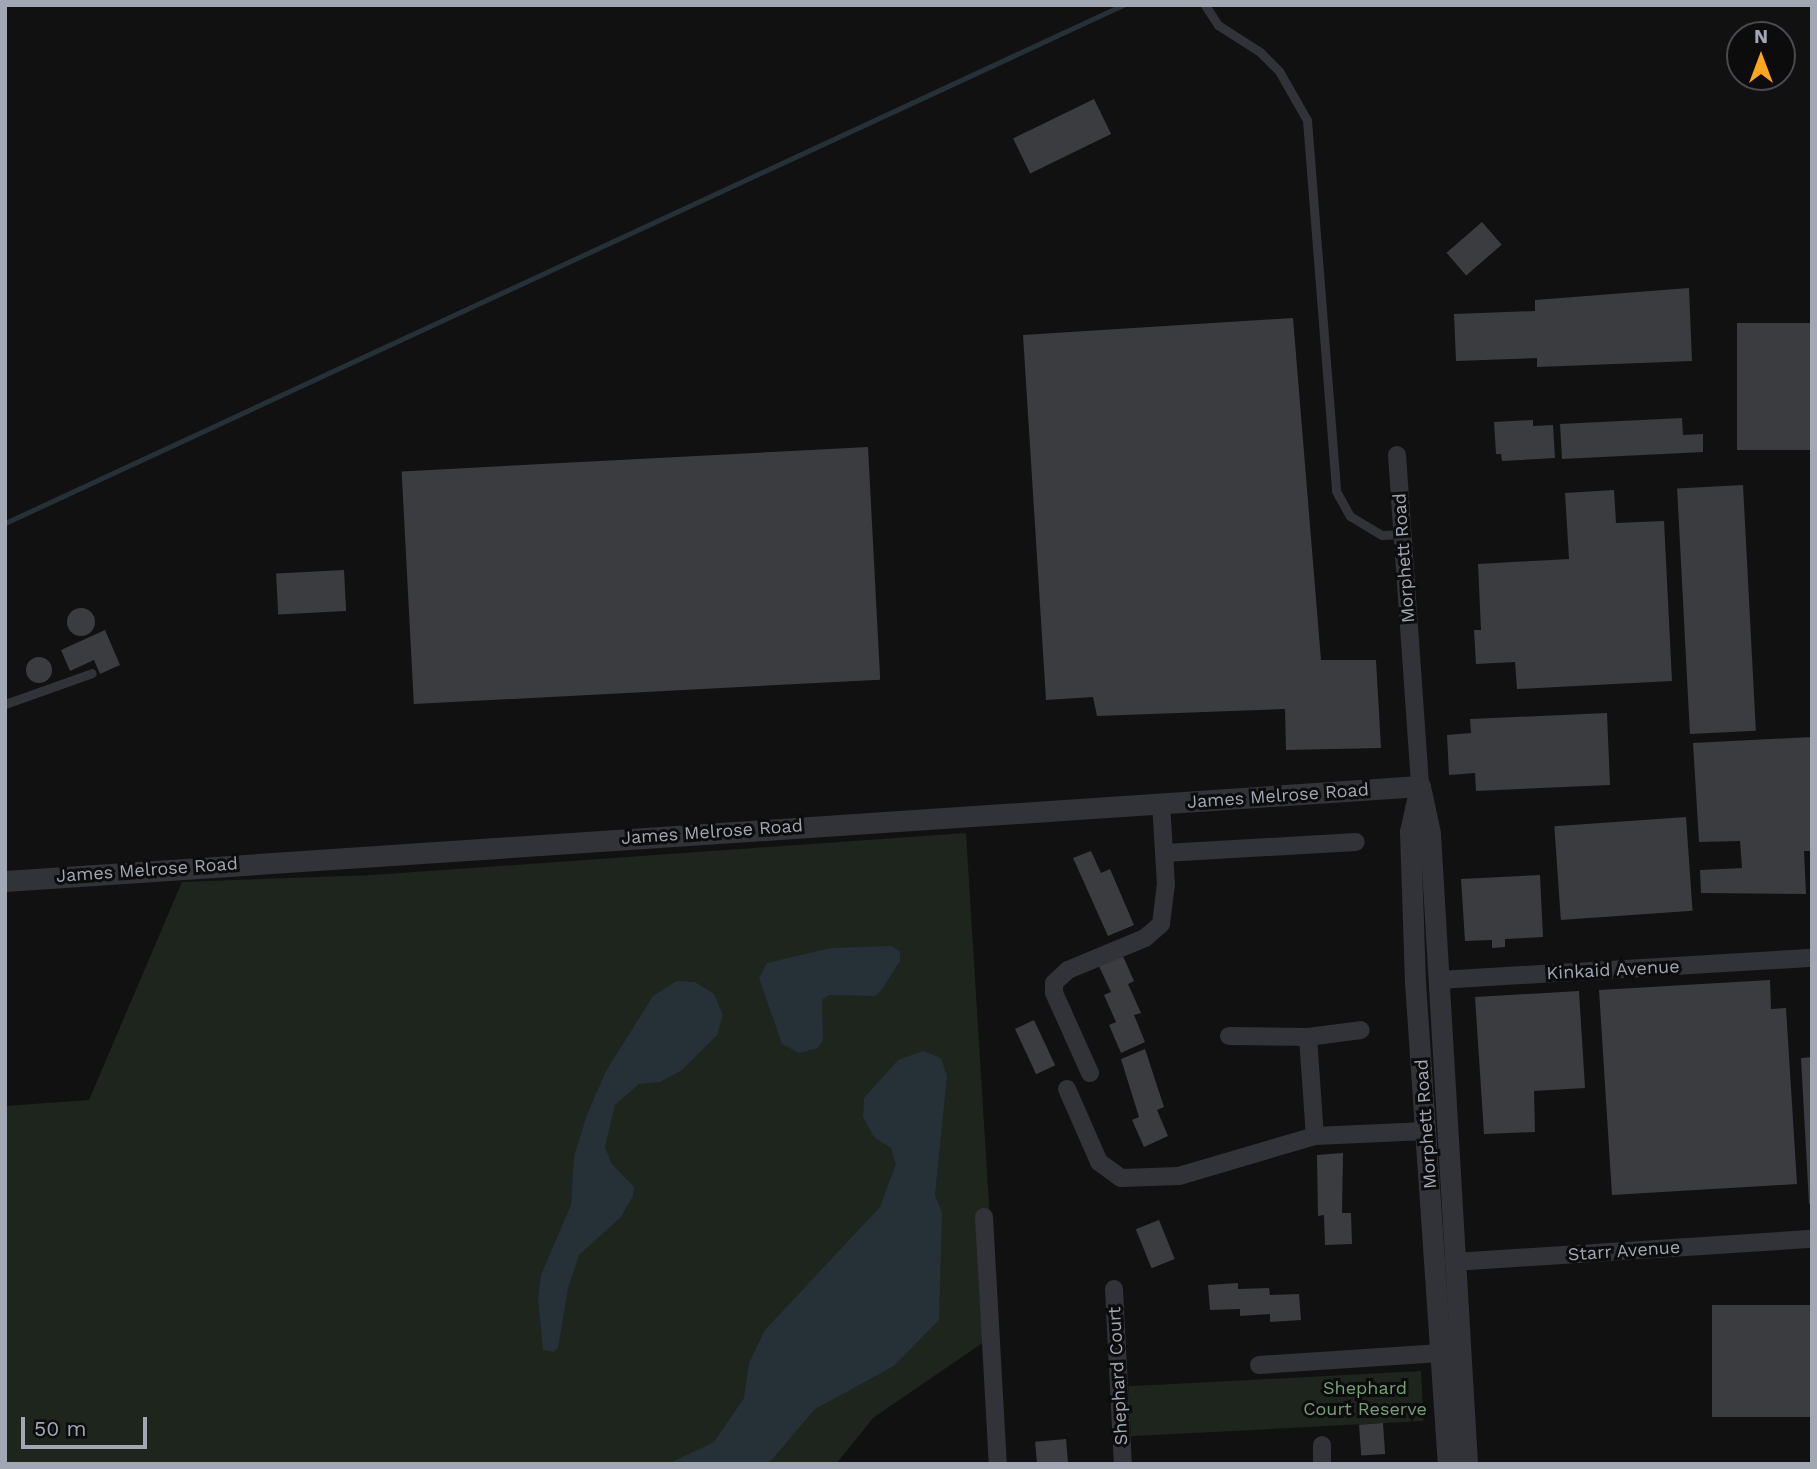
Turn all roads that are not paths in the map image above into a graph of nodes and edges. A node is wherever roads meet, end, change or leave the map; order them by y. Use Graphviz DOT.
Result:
graph roads {
  1 [pos="1205,5"];
  2 [pos="1397,455"];
  3 [pos="1403,534"];
  4 [pos="92,673"];
  5 [pos="5,704"];
  6 [pos="1420,786"];
  7 [pos="1161,803"];
  8 [pos="1356,842"];
  9 [pos="1165,853"];
  10 [pos="5,881"];
  11 [pos="1812,958"];
  12 [pos="1439,980"];
  13 [pos="1415,982"];
  14 [pos="1361,1030"];
  15 [pos="1229,1036"];
  16 [pos="1308,1037"];
  17 [pos="1090,1073"];
  18 [pos="1067,1089"];
  19 [pos="1426,1131"];
  20 [pos="1315,1136"];
  21 [pos="984,1217"];
  22 [pos="1812,1239"];
  23 [pos="1445,1262"];
  24 [pos="1114,1289"];
  25 [pos="1441,1353"];
  26 [pos="1259,1365"];
  27 [pos="1322,1445"];
  28 [pos="998,1464"];
  29 [pos="1123,1464"];
  30 [pos="1322,1464"];
  31 [pos="1448,1464"];
  32 [pos="1468,1464"];
  1 -- 3 [label="lane"];
  2 -- 3 [label="street, Morphett Road"];
  3 -- 6 [label="street, Morphett Road"];
  4 -- 5 [label="lane"];
  6 -- 7 [label="street, James Melrose Road"];
  6 -- 12 [label="street, Morphett Road"];
  6 -- 13 [label="street, Morphett Road"];
  7 -- 9 [label="street"];
  7 -- 10 [label="street, James Melrose Road"];
  8 -- 9 [label="street"];
  9 -- 17 [label="street"];
  11 -- 12 [label="street, Kinkaid Avenue"];
  12 -- 13 [label="street, Kinkaid Avenue"];
  12 -- 23 [label="street, Morphett Road"];
  13 -- 19 [label="street, Morphett Road"];
  14 -- 16 [label="street"];
  15 -- 16 [label="street"];
  16 -- 20 [label="street"];
  18 -- 20 [label="street"];
  19 -- 20 [label="street"];
  19 -- 23 [label="street, Morphett Road"];
  21 -- 28 [label="street"];
  22 -- 23 [label="street, Starr Avenue"];
  23 -- 25 [label="street, Morphett Road"];
  23 -- 32 [label="street, Morphett Road"];
  24 -- 29 [label="street, Shephard Court"];
  25 -- 26 [label="street"];
  25 -- 31 [label="street, Morphett Road"];
  27 -- 30 [label="street"];
}
